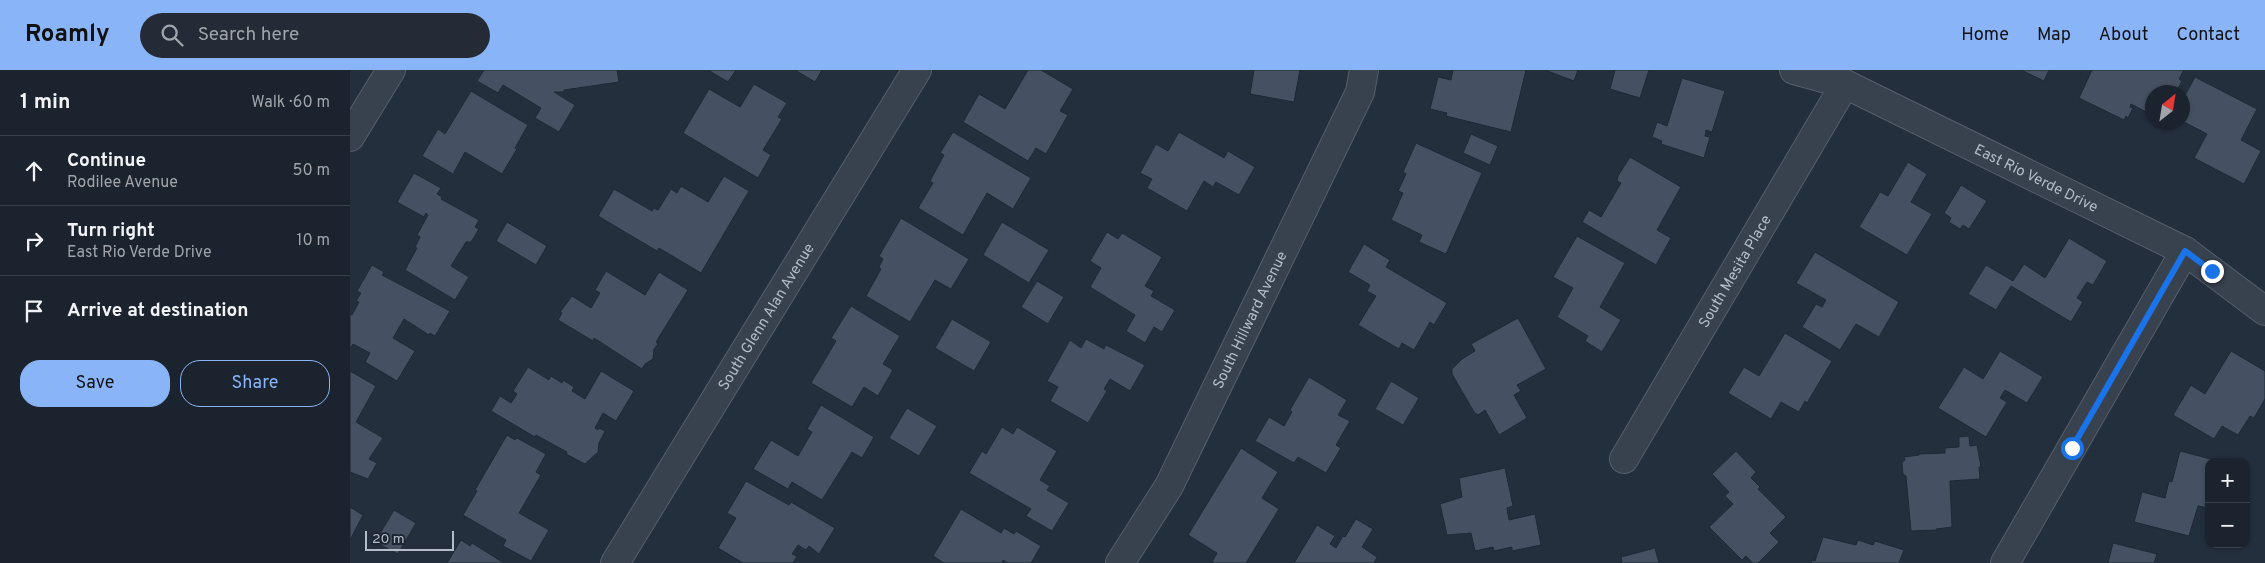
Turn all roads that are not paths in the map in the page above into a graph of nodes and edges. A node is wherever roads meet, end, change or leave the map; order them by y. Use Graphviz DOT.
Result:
graph roads {
  1 [pos="391,70"];
  2 [pos="917,70"];
  3 [pos="1364,70"];
  4 [pos="1794,70"];
  5 [pos="1845,84"];
  6 [pos="350,137"];
  7 [pos="2185,251"];
  8 [pos="2265,312"];
  9 [pos="1624,459"];
  10 [pos="616,563"];
  11 [pos="1120,563"];
  12 [pos="2005,563"];
  1 -- 6 [label="street"];
  2 -- 10 [label="street, South Glenn Alan Avenue"];
  3 -- 11 [label="street, South Hillward Avenue"];
  4 -- 5 [label="street, East Rio Verde Drive"];
  5 -- 7 [label="street, East Rio Verde Drive"];
  5 -- 9 [label="street, South Mesita Place"];
  7 -- 8 [label="street, East Rio Verde Drive"];
  7 -- 12 [label="street"];
}
